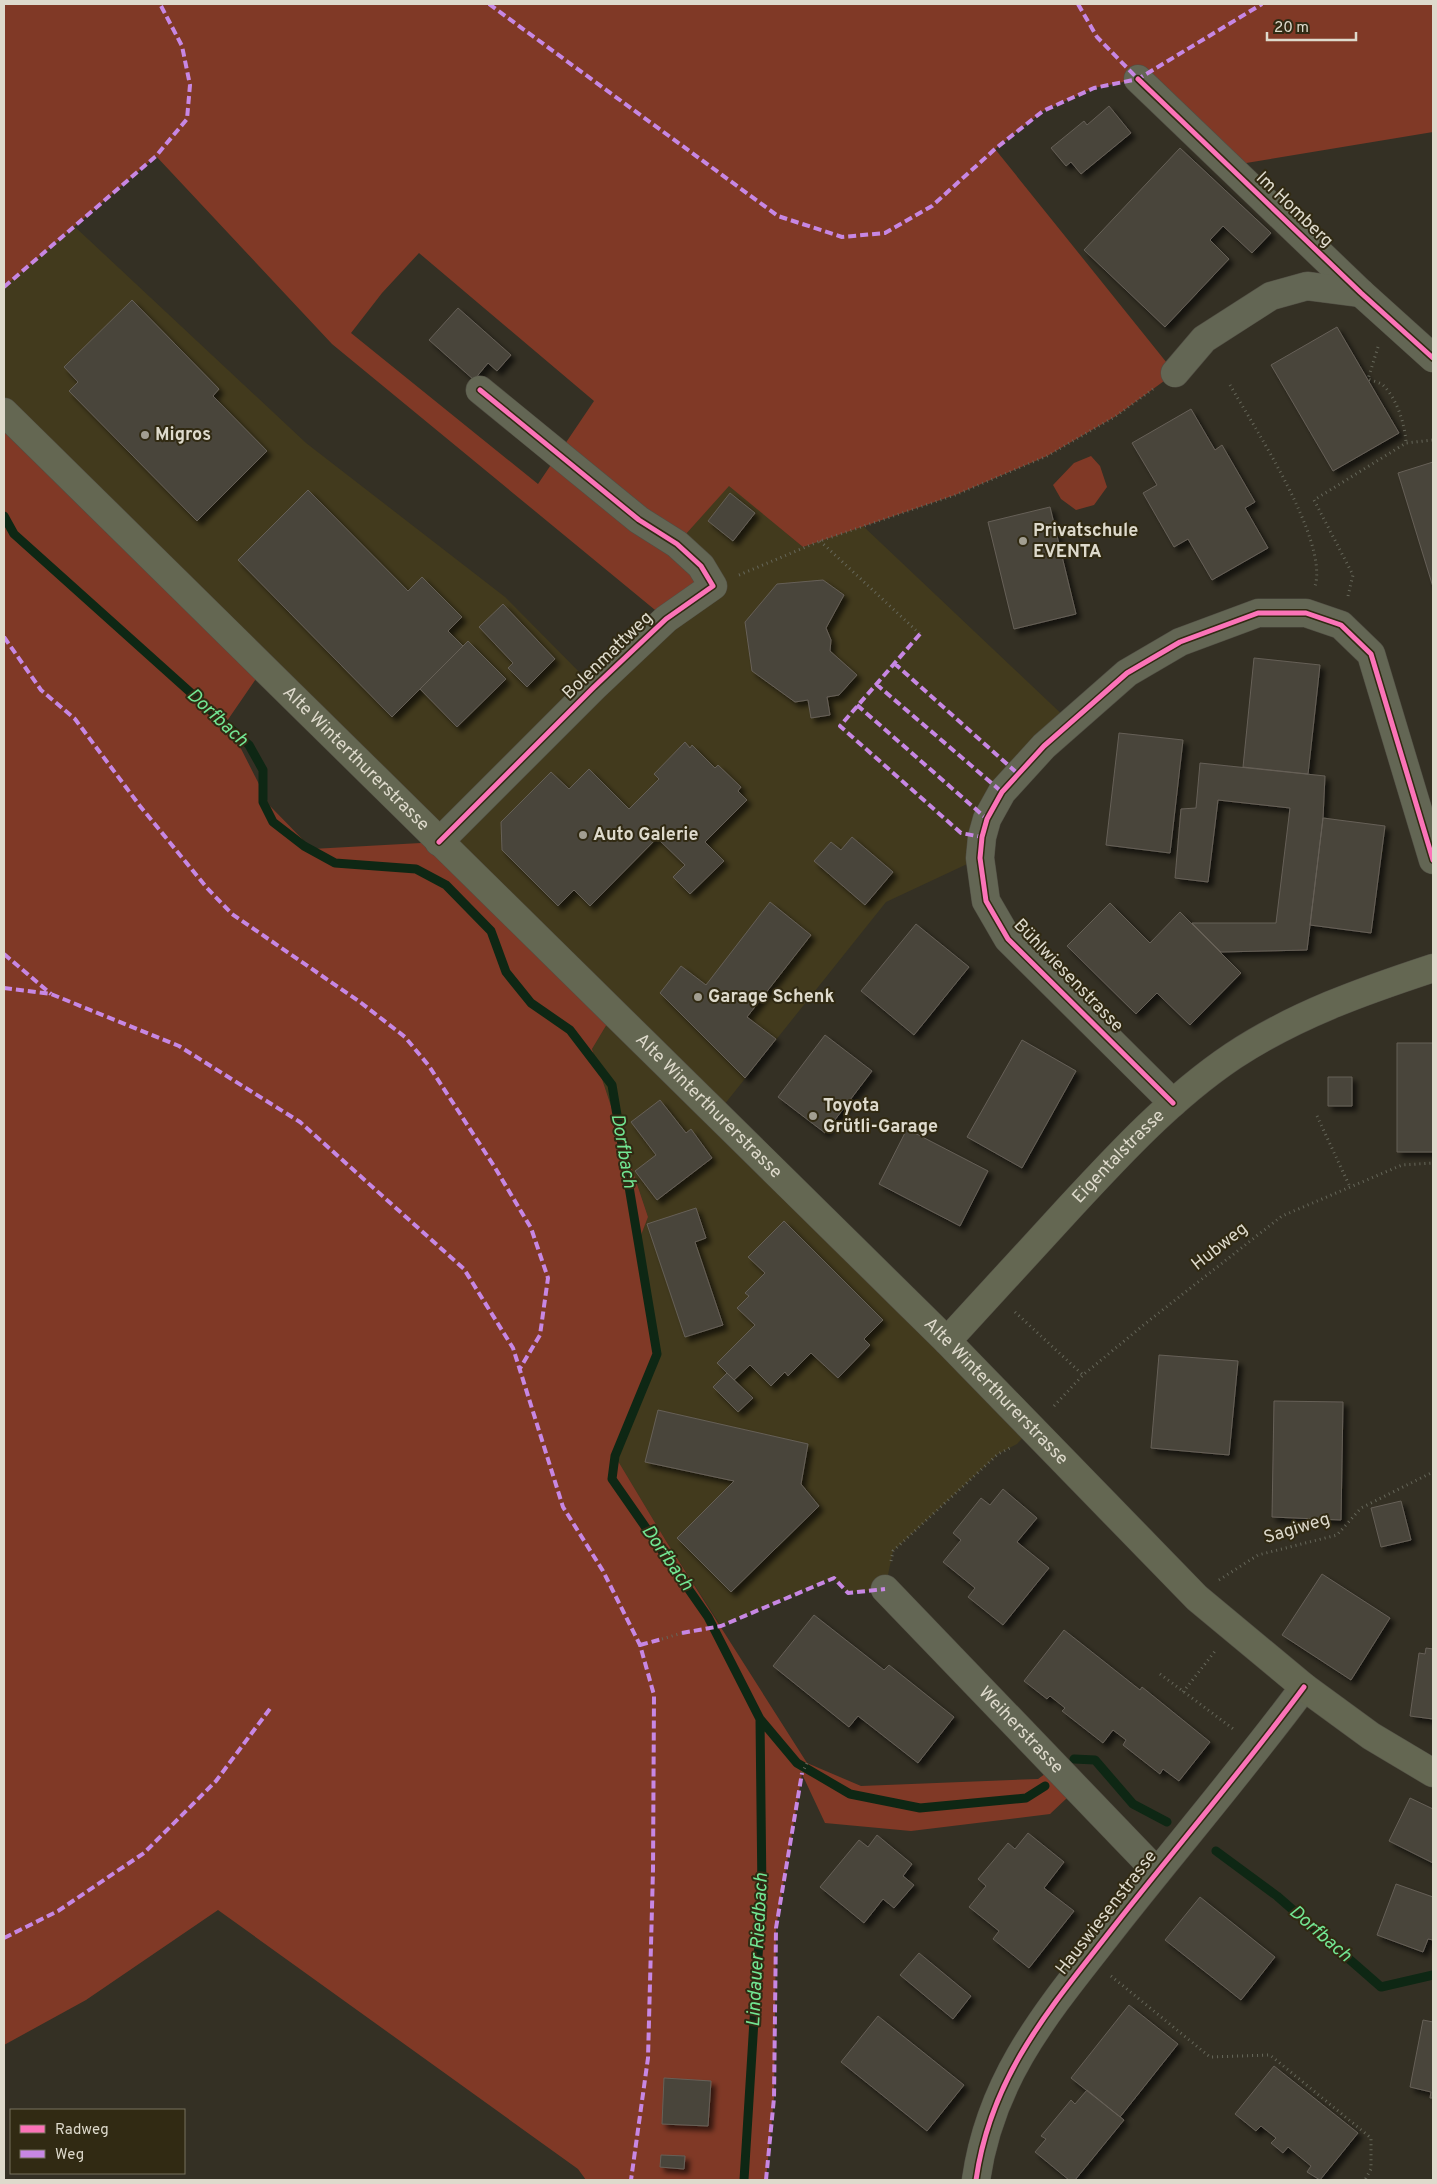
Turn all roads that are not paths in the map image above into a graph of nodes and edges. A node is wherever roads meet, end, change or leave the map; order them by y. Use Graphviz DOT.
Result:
graph roads {
  1 [pos="1138,79"];
  2 [pos="1361,293"];
  3 [pos="1433,358"];
  4 [pos="1175,373"];
  5 [pos="480,390"];
  6 [pos="4,412"];
  7 [pos="439,842"];
  8 [pos="1433,860"];
  9 [pos="1433,968"];
  10 [pos="1173,1103"];
  11 [pos="947,1341"];
  12 [pos="885,1589"];
  13 [pos="1304,1687"];
  14 [pos="1433,1773"];
  15 [pos="1157,1872"];
  16 [pos="976,2180"];
  1 -- 2 [label="street, Im Homberg"];
  2 -- 3 [label="street, Im Homberg"];
  2 -- 4 [label="street"];
  5 -- 7 [label="street, Bolenmattweg"];
  6 -- 7 [label="main road, Alte Winterthurerstrasse"];
  7 -- 11 [label="main road, Alte Winterthurerstrasse"];
  8 -- 10 [label="street, Bühlwiesenstrasse"];
  9 -- 10 [label="main road, Eigentalstrasse"];
  10 -- 11 [label="main road, Eigentalstrasse"];
  11 -- 13 [label="main road, Alte Winterthurerstrasse"];
  12 -- 15 [label="street, Weiherstrasse"];
  13 -- 14 [label="main road, Alte Winterthurerstrasse"];
  13 -- 15 [label="street, Hauswiesenstrasse"];
  15 -- 16 [label="street, Hauswiesenstrasse"];
}
